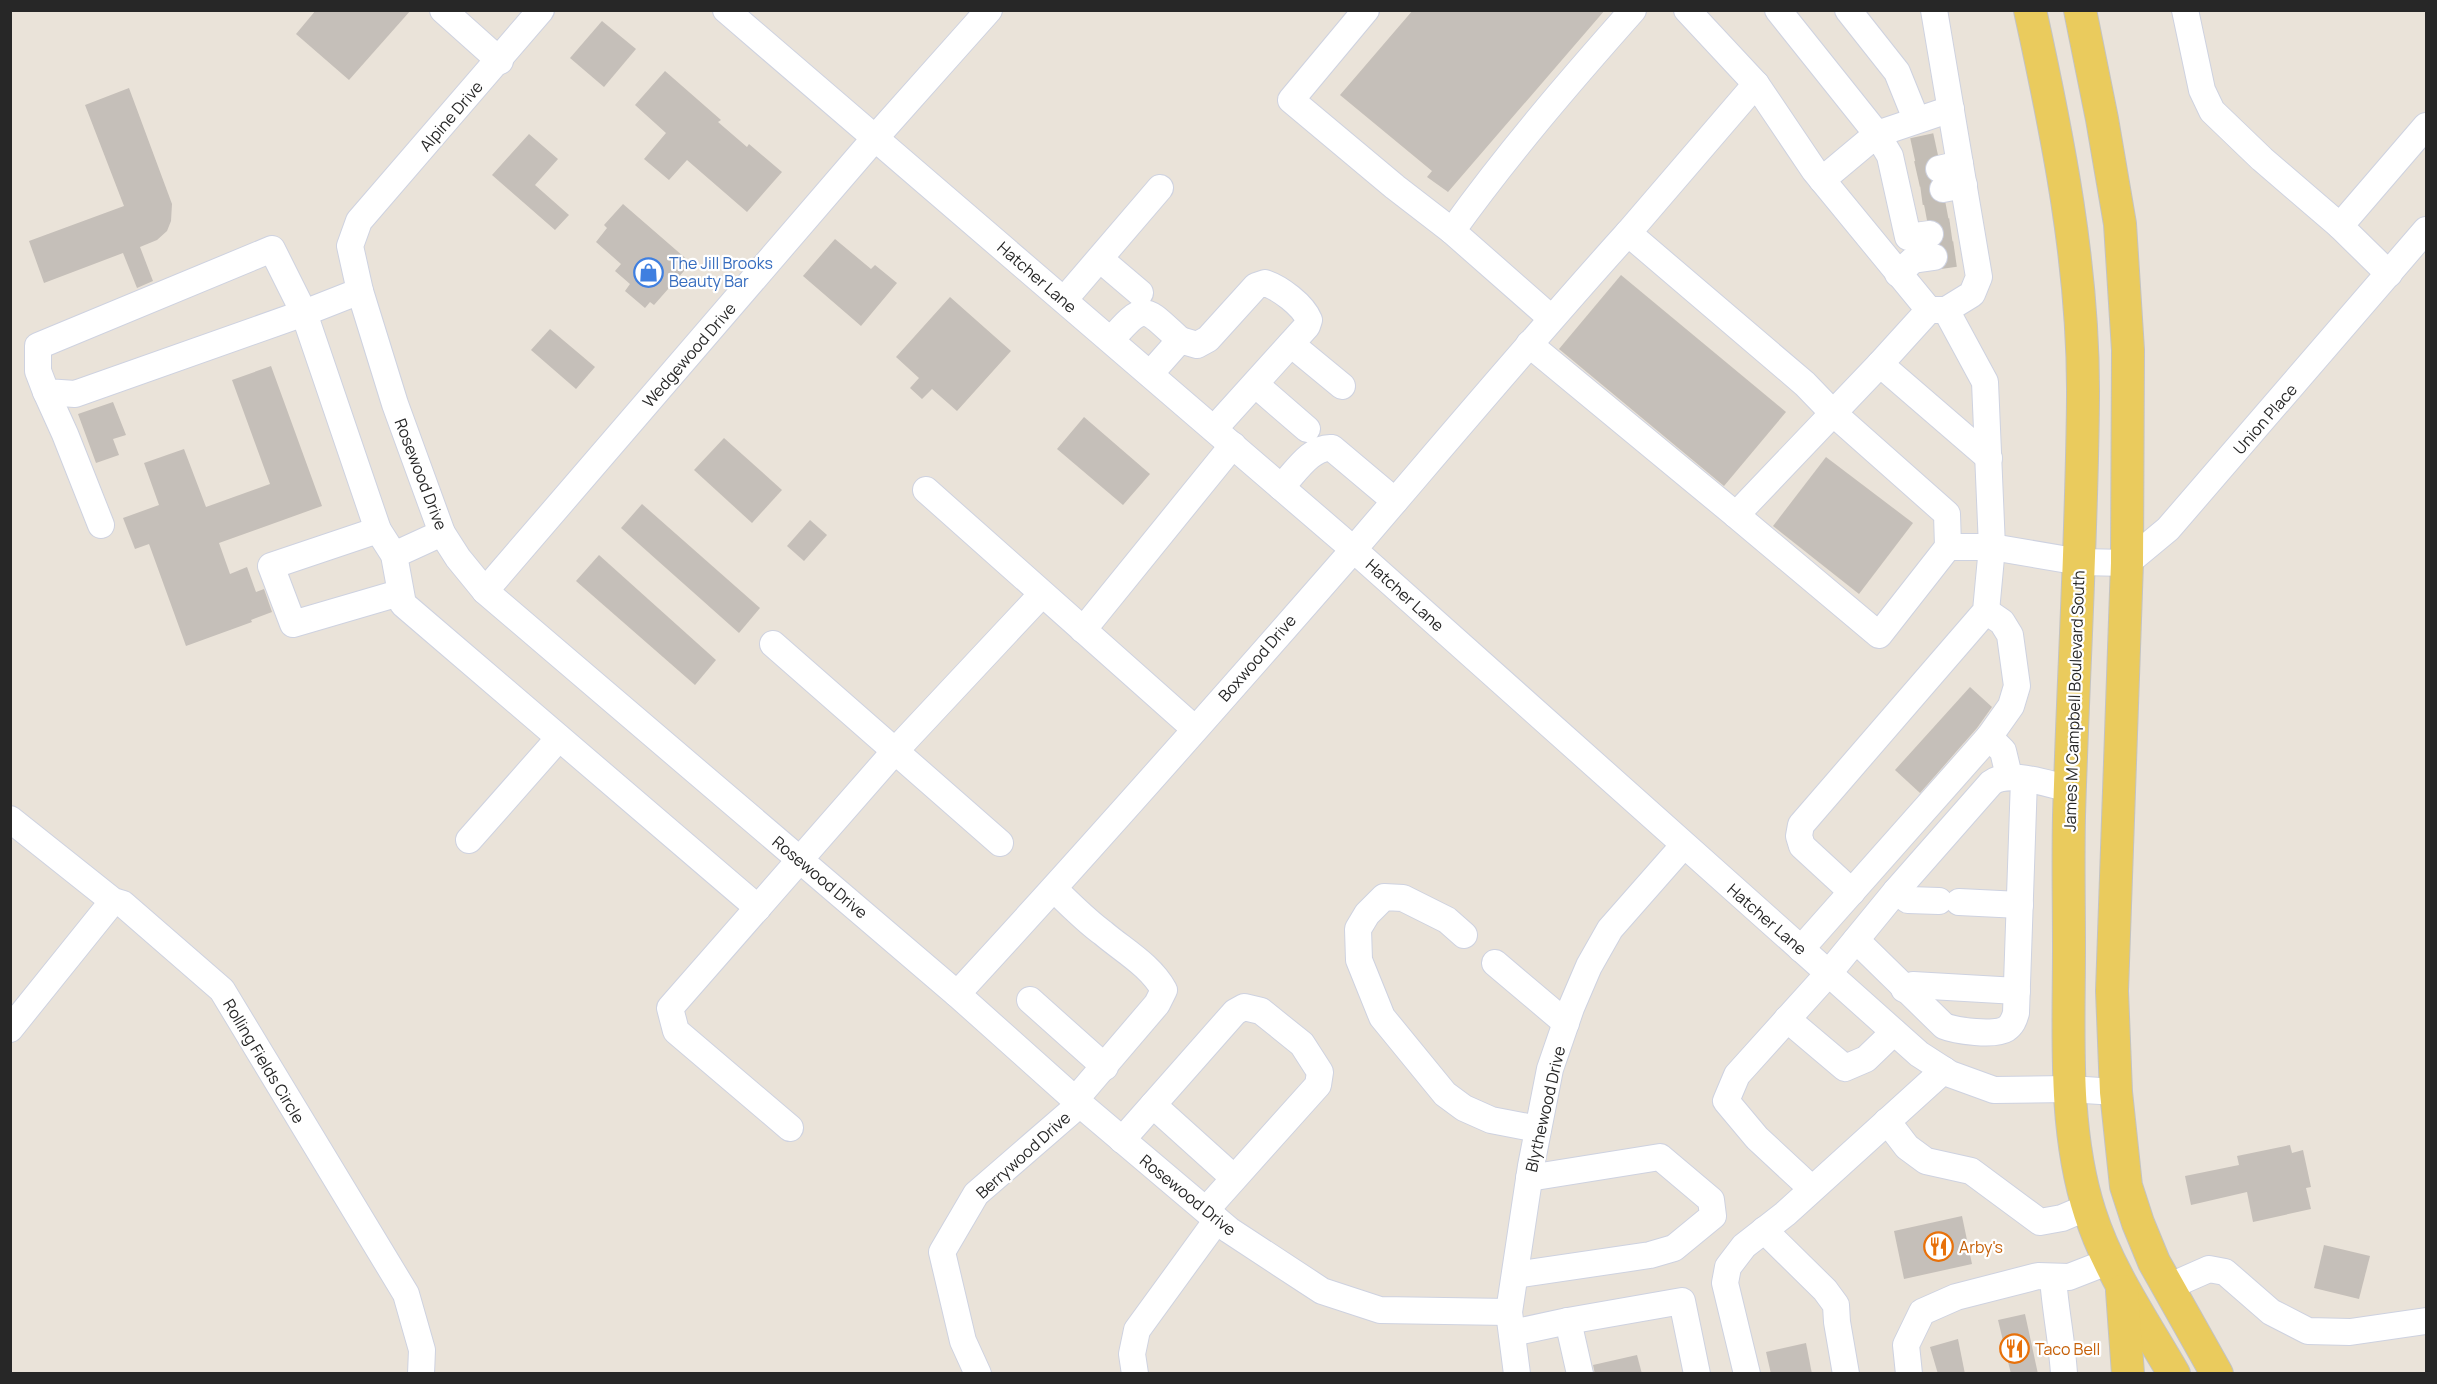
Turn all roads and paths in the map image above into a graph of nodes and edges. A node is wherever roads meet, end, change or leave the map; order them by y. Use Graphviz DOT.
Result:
graph roads {
  1 [pos="443,10"];
  2 [pos="541,10"];
  3 [pos="726,10"];
  4 [pos="988,10"];
  5 [pos="1366,10"];
  6 [pos="1633,10"];
  7 [pos="1687,10"];
  8 [pos="1778,10"];
  9 [pos="1848,10"];
  10 [pos="1934,10"];
  11 [pos="2030,10"];
  12 [pos="2080,10"];
  13 [pos="2185,10"];
  14 [pos="500,61"];
  15 [pos="1756,84"];
  16 [pos="1951,109"];
  17 [pos="1916,120"];
  18 [pos="2427,126"];
  19 [pos="1877,134"];
  20 [pos="875,138"];
  21 [pos="1822,180"];
  22 [pos="1160,188"];
  23 [pos="1933,205"];
  24 [pos="359,221"];
  25 [pos="2340,226"];
  26 [pos="2427,230"];
  27 [pos="1452,231"];
  28 [pos="1628,233"];
  29 [pos="1100,259"];
  30 [pos="2389,274"];
  31 [pos="360,291"];
  32 [pos="1140,293"];
  33 [pos="1064,300"];
  34 [pos="1937,310"];
  35 [pos="304,314"];
  36 [pos="1551,318"];
  37 [pos="1111,340"];
  38 [pos="1180,340"];
  39 [pos="1291,344"];
  40 [pos="1529,344"];
  41 [pos="1881,364"];
  42 [pos="1150,374"];
  43 [pos="1255,384"];
  44 [pos="1342,386"];
  45 [pos="46,392"];
  46 [pos="1833,412"];
  47 [pos="1307,429"];
  48 [pos="1224,437"];
  49 [pos="1989,458"];
  50 [pos="1281,487"];
  51 [pos="926,490"];
  52 [pos="1395,501"];
  53 [pos="1736,515"];
  54 [pos="101,525"];
  55 [pos="378,530"];
  56 [pos="442,533"];
  57 [pos="1947,547"];
  58 [pos="1992,547"];
  59 [pos="1353,549"];
  60 [pos="394,555"];
  61 [pos="2080,562"];
  62 [pos="2127,563"];
  63 [pos="485,591"];
  64 [pos="399,593"];
  65 [pos="1042,594"];
  66 [pos="1986,611"];
  67 [pos="1083,630"];
  68 [pos="773,644"];
  69 [pos="1195,729"];
  70 [pos="1989,736"];
  71 [pos="559,738"];
  72 [pos="895,751"];
  73 [pos="2016,778"];
  74 [pos="2070,789"];
  75 [pos="10,819"];
  76 [pos="469,840"];
  77 [pos="1000,843"];
  78 [pos="1683,846"];
  79 [pos="800,860"];
  80 [pos="1054,889"];
  81 [pos="1896,891"];
  82 [pos="1852,892"];
  83 [pos="113,901"];
  84 [pos="2020,905"];
  85 [pos="758,908"];
  86 [pos="1464,935"];
  87 [pos="1856,940"];
  88 [pos="1801,949"];
  89 [pos="1495,963"];
  90 [pos="1828,974"];
  91 [pos="1904,988"];
  92 [pos="2017,991"];
  93 [pos="957,994"];
  94 [pos="1030,1000"];
  95 [pos="1787,1018"];
  96 [pos="1566,1023"];
  97 [pos="10,1029"];
  98 [pos="1894,1032"];
  99 [pos="1105,1067"];
  100 [pos="1944,1070"];
  101 [pos="2069,1089"];
  102 [pos="2116,1092"];
  103 [pos="1077,1102"];
  104 [pos="1153,1105"];
  105 [pos="1887,1121"];
  106 [pos="790,1128"];
  107 [pos="1538,1129"];
  108 [pos="1122,1140"];
  109 [pos="1234,1178"];
  110 [pos="1529,1178"];
  111 [pos="1812,1189"];
  112 [pos="2088,1207"];
  113 [pos="1211,1215"];
  114 [pos="1764,1230"];
  115 [pos="2116,1272"];
  116 [pos="1515,1275"];
  117 [pos="2053,1277"];
  118 [pos="2169,1287"];
  119 [pos="1568,1321"];
  120 [pos="2427,1321"];
  121 [pos="1511,1322"];
  122 [pos="421,1374"];
  123 [pos="978,1374"];
  124 [pos="1135,1374"];
  125 [pos="1517,1374"];
  126 [pos="1580,1374"];
  127 [pos="1697,1374"];
  128 [pos="1747,1374"];
  129 [pos="1846,1374"];
  130 [pos="1909,1374"];
  131 [pos="2064,1374"];
  132 [pos="2128,1374"];
  133 [pos="2174,1374"];
  134 [pos="2217,1374"];
  1 -- 14 [label="street"];
  2 -- 14 [label="street, Alpine Drive"];
  3 -- 20 [label="street, Hatcher Lane"];
  4 -- 20 [label="street, Wedgewood Drive"];
  5 -- 27 [label="street"];
  6 -- 27 [label="street"];
  7 -- 15 [label="street"];
  8 -- 19 [label="street"];
  9 -- 17 [label="street"];
  10 -- 16 [label="street"];
  11 -- 61 [label="main road, James M Campbell Boulevard South"];
  12 -- 62 [label="main road"];
  13 -- 25 [label="street"];
  14 -- 24 [label="street, Alpine Drive"];
  15 -- 21 [label="street"];
  15 -- 28 [label="street, Boxwood Drive"];
  16 -- 17 [label="street"];
  16 -- 23 [label="street"];
  17 -- 19 [label="street"];
  18 -- 25 [label="street"];
  19 -- 21 [label="street"];
  19 -- 23 [label="street"];
  20 -- 33 [label="street, Hatcher Lane"];
  20 -- 63 [label="street, Wedgewood Drive"];
  21 -- 23 [label="street"];
  22 -- 29 [label="street"];
  23 -- 34 [label="street"];
  23 -- 34 [label="street"];
  24 -- 31 [label="street, Rosewood Drive"];
  25 -- 30 [label="street"];
  26 -- 30 [label="street, Union Place"];
  27 -- 36 [label="street"];
  28 -- 36 [label="street, Boxwood Drive"];
  28 -- 46 [label="street"];
  29 -- 32 [label="street"];
  29 -- 33 [label="street"];
  30 -- 62 [label="street, Union Place"];
  31 -- 35 [label="street"];
  31 -- 56 [label="street, Rosewood Drive"];
  33 -- 37 [label="street, Hatcher Lane"];
  34 -- 41 [label="street"];
  34 -- 49 [label="street"];
  35 -- 45 [label="street"];
  35 -- 45 [label="street"];
  35 -- 55 [label="street"];
  36 -- 40 [label="street, Boxwood Drive"];
  37 -- 38 [label="street"];
  37 -- 42 [label="street, Hatcher Lane"];
  38 -- 39 [label="street"];
  38 -- 42 [label="street"];
  39 -- 43 [label="street"];
  39 -- 44 [label="street"];
  40 -- 52 [label="street, Boxwood Drive"];
  40 -- 53 [label="street"];
  41 -- 46 [label="street"];
  41 -- 49 [label="street"];
  42 -- 48 [label="street, Hatcher Lane"];
  43 -- 47 [label="street"];
  43 -- 48 [label="street"];
  45 -- 54 [label="street"];
  46 -- 53 [label="street"];
  46 -- 57 [label="street"];
  48 -- 50 [label="street, Hatcher Lane"];
  48 -- 67 [label="street"];
  49 -- 58 [label="street"];
  50 -- 52 [label="street"];
  50 -- 59 [label="street, Hatcher Lane"];
  51 -- 65 [label="street"];
  52 -- 59 [label="street, Boxwood Drive"];
  53 -- 57 [label="street"];
  55 -- 60 [label="street"];
  55 -- 64 [label="street"];
  56 -- 60 [label="street"];
  56 -- 63 [label="street, Rosewood Drive"];
  57 -- 58 [label="street"];
  58 -- 61 [label="street"];
  58 -- 66 [label="street"];
  59 -- 69 [label="street, Boxwood Drive"];
  59 -- 78 [label="street, Hatcher Lane"];
  60 -- 64 [label="street"];
  61 -- 62 [label="street"];
  61 -- 74 [label="main road, James M Campbell Boulevard South"];
  62 -- 102 [label="main road"];
  63 -- 79 [label="street, Rosewood Drive"];
  64 -- 71 [label="street"];
  65 -- 67 [label="street"];
  65 -- 72 [label="street"];
  66 -- 70 [label="street"];
  66 -- 82 [label="street"];
  67 -- 69 [label="street"];
  68 -- 72 [label="street"];
  69 -- 80 [label="street, Boxwood Drive"];
  70 -- 73 [label="street"];
  70 -- 82 [label="street"];
  71 -- 76 [label="street"];
  71 -- 85 [label="street"];
  72 -- 77 [label="street"];
  72 -- 79 [label="street"];
  73 -- 74 [label="street"];
  73 -- 81 [label="street"];
  73 -- 84 [label="street"];
  74 -- 101 [label="main road, James M Campbell Boulevard South"];
  75 -- 83 [label="street, Rolling Fields Circle"];
  78 -- 88 [label="street, Hatcher Lane"];
  78 -- 96 [label="street, Blythewood Drive"];
  79 -- 85 [label="street"];
  79 -- 93 [label="street, Rosewood Drive"];
  80 -- 93 [label="street, Boxwood Drive"];
  80 -- 99 [label="street, Berrywood Drive"];
  81 -- 84 [label="street"];
  81 -- 87 [label="street"];
  82 -- 88 [label="street"];
  83 -- 97 [label="street"];
  83 -- 122 [label="street, Rolling Fields Circle"];
  84 -- 92 [label="street"];
  85 -- 106 [label="street"];
  86 -- 107 [label="street"];
  87 -- 90 [label="street"];
  87 -- 91 [label="street"];
  88 -- 90 [label="street, Hatcher Lane"];
  89 -- 96 [label="street"];
  90 -- 95 [label="street"];
  90 -- 98 [label="street, Hatcher Lane"];
  91 -- 92 [label="street"];
  91 -- 92 [label="street"];
  93 -- 103 [label="street, Rosewood Drive"];
  94 -- 99 [label="street"];
  95 -- 98 [label="street"];
  95 -- 111 [label="street"];
  96 -- 107 [label="street, Blythewood Drive"];
  98 -- 100 [label="street, Hatcher Lane"];
  99 -- 103 [label="street, Berrywood Drive"];
  100 -- 101 [label="street, Hatcher Lane"];
  100 -- 105 [label="street"];
  101 -- 102 [label="street, Hatcher Lane"];
  101 -- 112 [label="main road, James M Campbell Boulevard South"];
  102 -- 118 [label="main road"];
  103 -- 108 [label="street, Rosewood Drive"];
  103 -- 123 [label="street, Berrywood Drive"];
  104 -- 108 [label="street"];
  104 -- 109 [label="street"];
  104 -- 109 [label="street"];
  105 -- 111 [label="street"];
  105 -- 112 [label="street"];
  107 -- 110 [label="street, Blythewood Drive"];
  108 -- 113 [label="street, Rosewood Drive"];
  109 -- 113 [label="street"];
  110 -- 116 [label="street, Blythewood Drive"];
  110 -- 116 [label="street"];
  111 -- 114 [label="street"];
  112 -- 115 [label="main road, James M Campbell Boulevard South"];
  113 -- 121 [label="street, Rosewood Drive"];
  113 -- 124 [label="street"];
  114 -- 128 [label="street"];
  114 -- 129 [label="street"];
  115 -- 117 [label="street"];
  115 -- 132 [label="main road"];
  115 -- 133 [label="main road, James M Campbell Boulevard South"];
  116 -- 121 [label="street, Blythewood Drive"];
  117 -- 130 [label="street"];
  117 -- 131 [label="street"];
  118 -- 120 [label="street"];
  118 -- 134 [label="main road"];
  119 -- 121 [label="street, Rosewood Drive"];
  119 -- 126 [label="street"];
  119 -- 127 [label="street, Rosewood Drive"];
  121 -- 125 [label="street, Blythewood Drive"];
}
